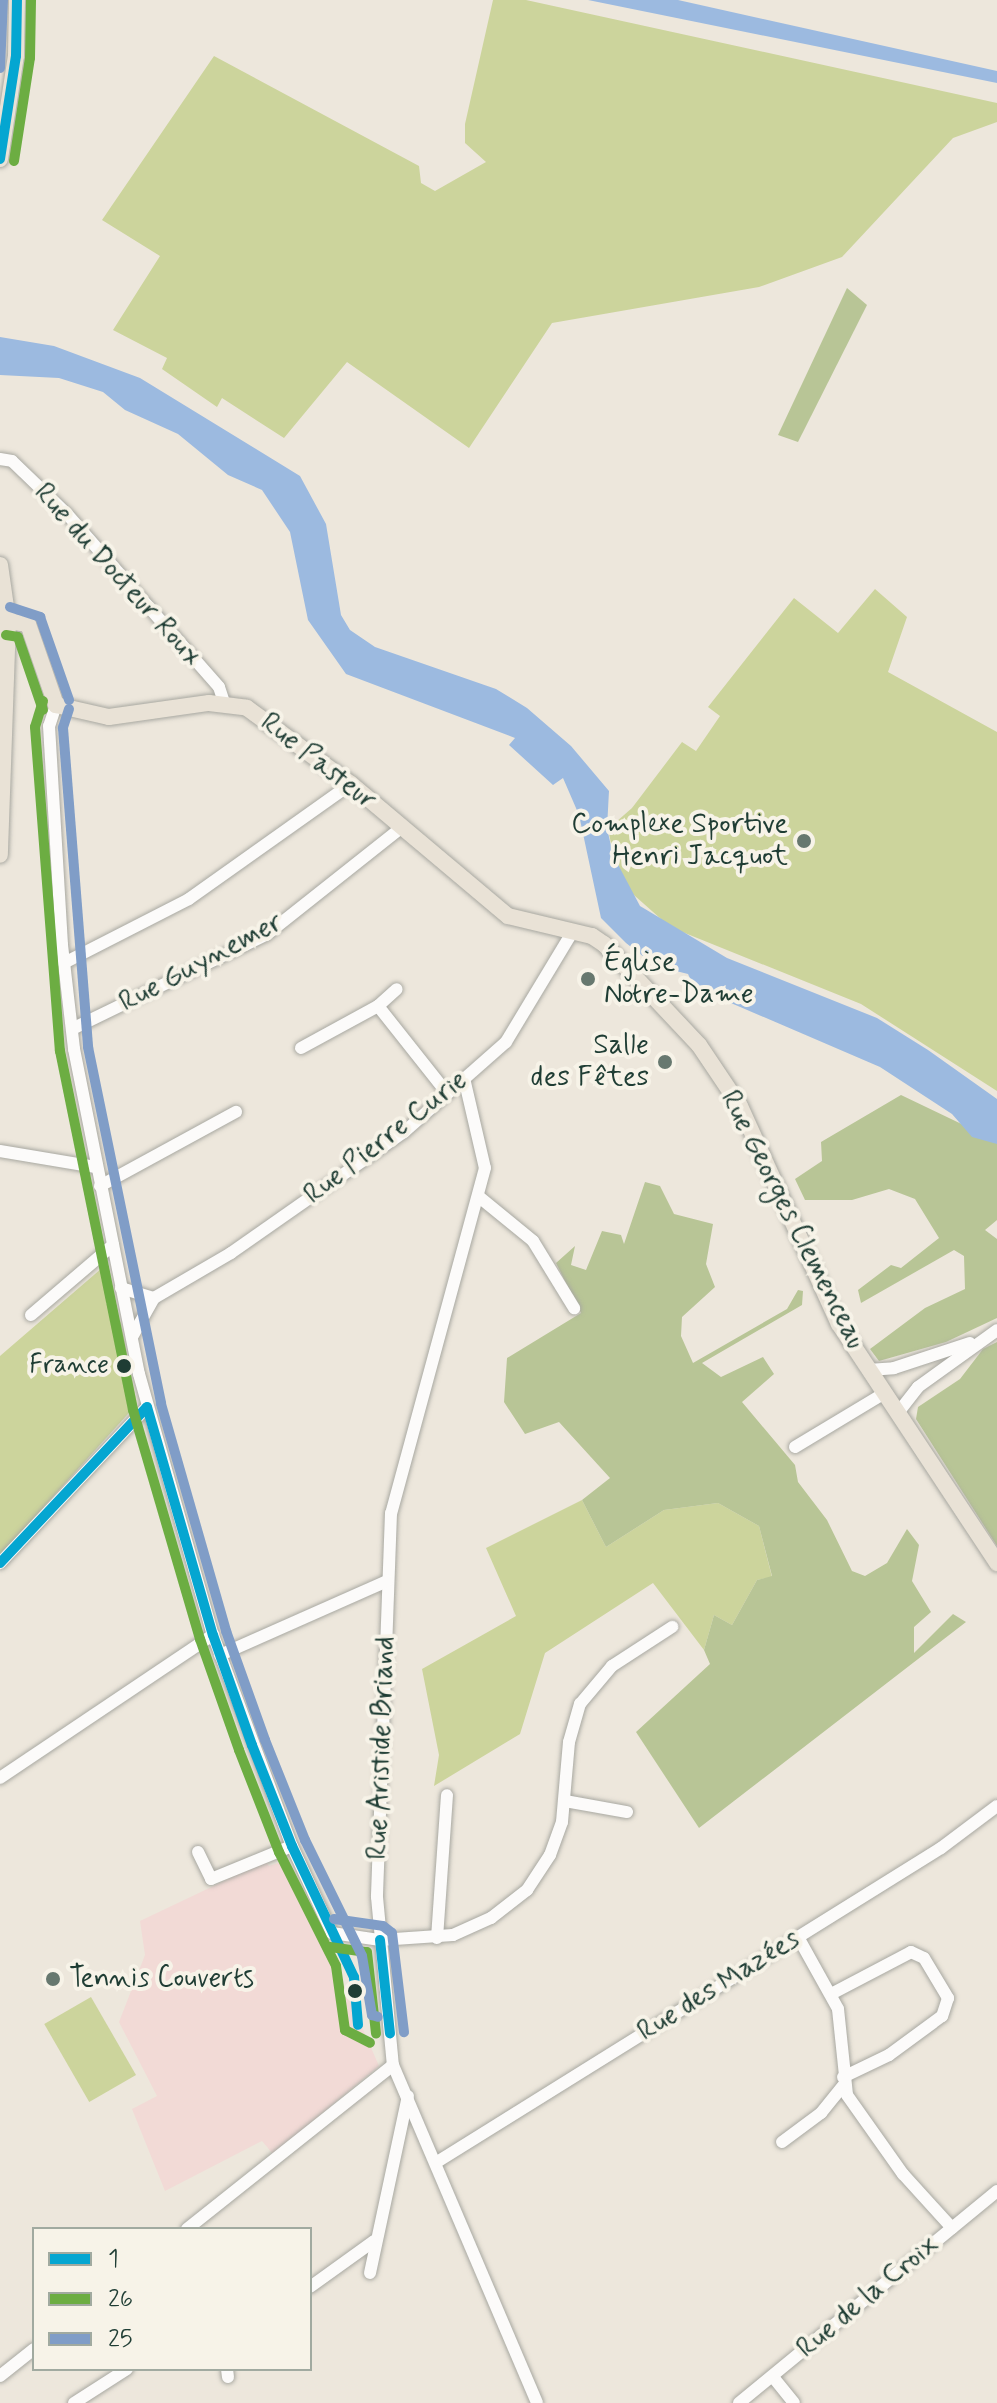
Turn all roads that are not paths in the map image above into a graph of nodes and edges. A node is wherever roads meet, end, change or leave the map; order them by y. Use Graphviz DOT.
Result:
graph roads {
  1 [pos="17,0"];
  2 [pos="0,159"];
  3 [pos="6,460"];
  4 [pos="0,565"];
  5 [pos="8,621"];
  6 [pos="224,702"];
  7 [pos="56,705"];
  8 [pos="351,784"];
  9 [pos="401,828"];
  10 [pos="0,855"];
  11 [pos="573,931"];
  12 [pos="592,936"];
  13 [pos="64,963"];
  14 [pos="397,989"];
  15 [pos="378,1006"];
  16 [pos="72,1029"];
  17 [pos="301,1048"];
  18 [pos="464,1078"];
  19 [pos="447,1093"];
  20 [pos="236,1112"];
  21 [pos="0,1151"];
  22 [pos="96,1167"];
  23 [pos="100,1186"];
  24 [pos="478,1196"];
  25 [pos="113,1245"];
  26 [pos="121,1288"];
  27 [pos="154,1298"];
  28 [pos="574,1308"];
  29 [pos="31,1315"];
  30 [pos="997,1330"];
  31 [pos="132,1337"];
  32 [pos="980,1340"];
  33 [pos="868,1370"];
  34 [pos="883,1394"];
  35 [pos="147,1407"];
  36 [pos="897,1414"];
  37 [pos="795,1447"];
  38 [pos="0,1563"];
  39 [pos="997,1563"];
  40 [pos="387,1581"];
  41 [pos="672,1627"];
  42 [pos="213,1635"];
  43 [pos="220,1655"];
  44 [pos="0,1778"];
  45 [pos="447,1795"];
  46 [pos="565,1801"];
  47 [pos="997,1806"];
  48 [pos="627,1812"];
  49 [pos="292,1846"];
  50 [pos="198,1852"];
  51 [pos="798,1937"];
  52 [pos="437,1938"];
  53 [pos="380,1940"];
  54 [pos="833,1993"];
  55 [pos="393,2065"];
  56 [pos="843,2082"];
  57 [pos="408,2096"];
  58 [pos="418,2118"];
  59 [pos="398,2130"];
  60 [pos="782,2142"];
  61 [pos="437,2162"];
  62 [pos="997,2191"];
  63 [pos="189,2227"];
  64 [pos="952,2228"];
  65 [pos="374,2241"];
  66 [pos="370,2273"];
  67 [pos="312,2286"];
  68 [pos="32,2351"];
  69 [pos="124,2371"];
  70 [pos="0,2376"];
  71 [pos="773,2377"];
  72 [pos="74,2403"];
  73 [pos="537,2403"];
  74 [pos="739,2403"];
  75 [pos="794,2403"];
  1 -- 2 [label="main road"];
  3 -- 6 [label="street, Rue du Docteur Roux"];
  4 -- 5 [label="main road"];
  5 -- 7 [label="main road"];
  5 -- 10 [label="main road"];
  6 -- 7 [label="main road, Rue Pasteur"];
  6 -- 8 [label="main road, Rue Pasteur"];
  7 -- 13 [label="street"];
  8 -- 9 [label="main road, Rue Pasteur"];
  8 -- 13 [label="street"];
  9 -- 11 [label="main road, Rue Pasteur"];
  9 -- 16 [label="street, Rue Guynemer"];
  11 -- 12 [label="main road, Rue Pasteur"];
  11 -- 18 [label="street, Rue Pierre Curie"];
  12 -- 33 [label="main road, Rue Georges Clemenceau"];
  13 -- 16 [label="street"];
  14 -- 15 [label="street"];
  15 -- 17 [label="street"];
  15 -- 19 [label="street"];
  16 -- 22 [label="street"];
  18 -- 19 [label="street, Rue Pierre Curie"];
  18 -- 24 [label="street, Rue Aristide Briand"];
  19 -- 27 [label="street, Rue Pierre Curie"];
  20 -- 23 [label="street"];
  21 -- 22 [label="street"];
  22 -- 23 [label="street"];
  23 -- 25 [label="street"];
  24 -- 28 [label="street"];
  24 -- 40 [label="street, Rue Aristide Briand"];
  25 -- 26 [label="street"];
  25 -- 29 [label="street"];
  26 -- 27 [label="street"];
  26 -- 31 [label="street"];
  27 -- 31 [label="street, Rue Pierre Curie"];
  30 -- 32 [label="street"];
  31 -- 35 [label="street"];
  32 -- 33 [label="street"];
  32 -- 36 [label="street"];
  33 -- 34 [label="main road, Rue Georges Clemenceau"];
  34 -- 36 [label="main road, Rue Georges Clemenceau"];
  34 -- 37 [label="street"];
  35 -- 38 [label="street"];
  35 -- 42 [label="street"];
  36 -- 39 [label="main road, Rue Georges Clemenceau"];
  40 -- 43 [label="street"];
  40 -- 53 [label="street, Rue Aristide Briand"];
  41 -- 46 [label="street"];
  42 -- 43 [label="street"];
  42 -- 44 [label="street"];
  43 -- 49 [label="street"];
  45 -- 52 [label="street"];
  46 -- 48 [label="street"];
  46 -- 52 [label="street"];
  47 -- 51 [label="street, Rue des Mazées"];
  49 -- 50 [label="street"];
  49 -- 53 [label="street"];
  51 -- 54 [label="street"];
  51 -- 61 [label="street, Rue des Mazées"];
  52 -- 53 [label="street"];
  53 -- 55 [label="street, Rue Aristide Briand"];
  54 -- 56 [label="street"];
  54 -- 56 [label="street"];
  55 -- 57 [label="street, Rue Aristide Briand"];
  55 -- 63 [label="street"];
  56 -- 60 [label="street"];
  56 -- 64 [label="street"];
  57 -- 58 [label="street, Rue Aristide Briand"];
  57 -- 59 [label="street"];
  58 -- 59 [label="street"];
  58 -- 61 [label="street, Rue Aristide Briand"];
  59 -- 65 [label="street"];
  61 -- 73 [label="street, Rue Aristide Briand"];
  62 -- 64 [label="street, Rue de la Croix"];
  64 -- 71 [label="street, Rue de la Croix"];
  65 -- 66 [label="street"];
  65 -- 67 [label="street"];
  68 -- 70 [label="street"];
  69 -- 72 [label="street"];
  71 -- 74 [label="street, Rue de la Croix"];
  71 -- 75 [label="street"];
}
